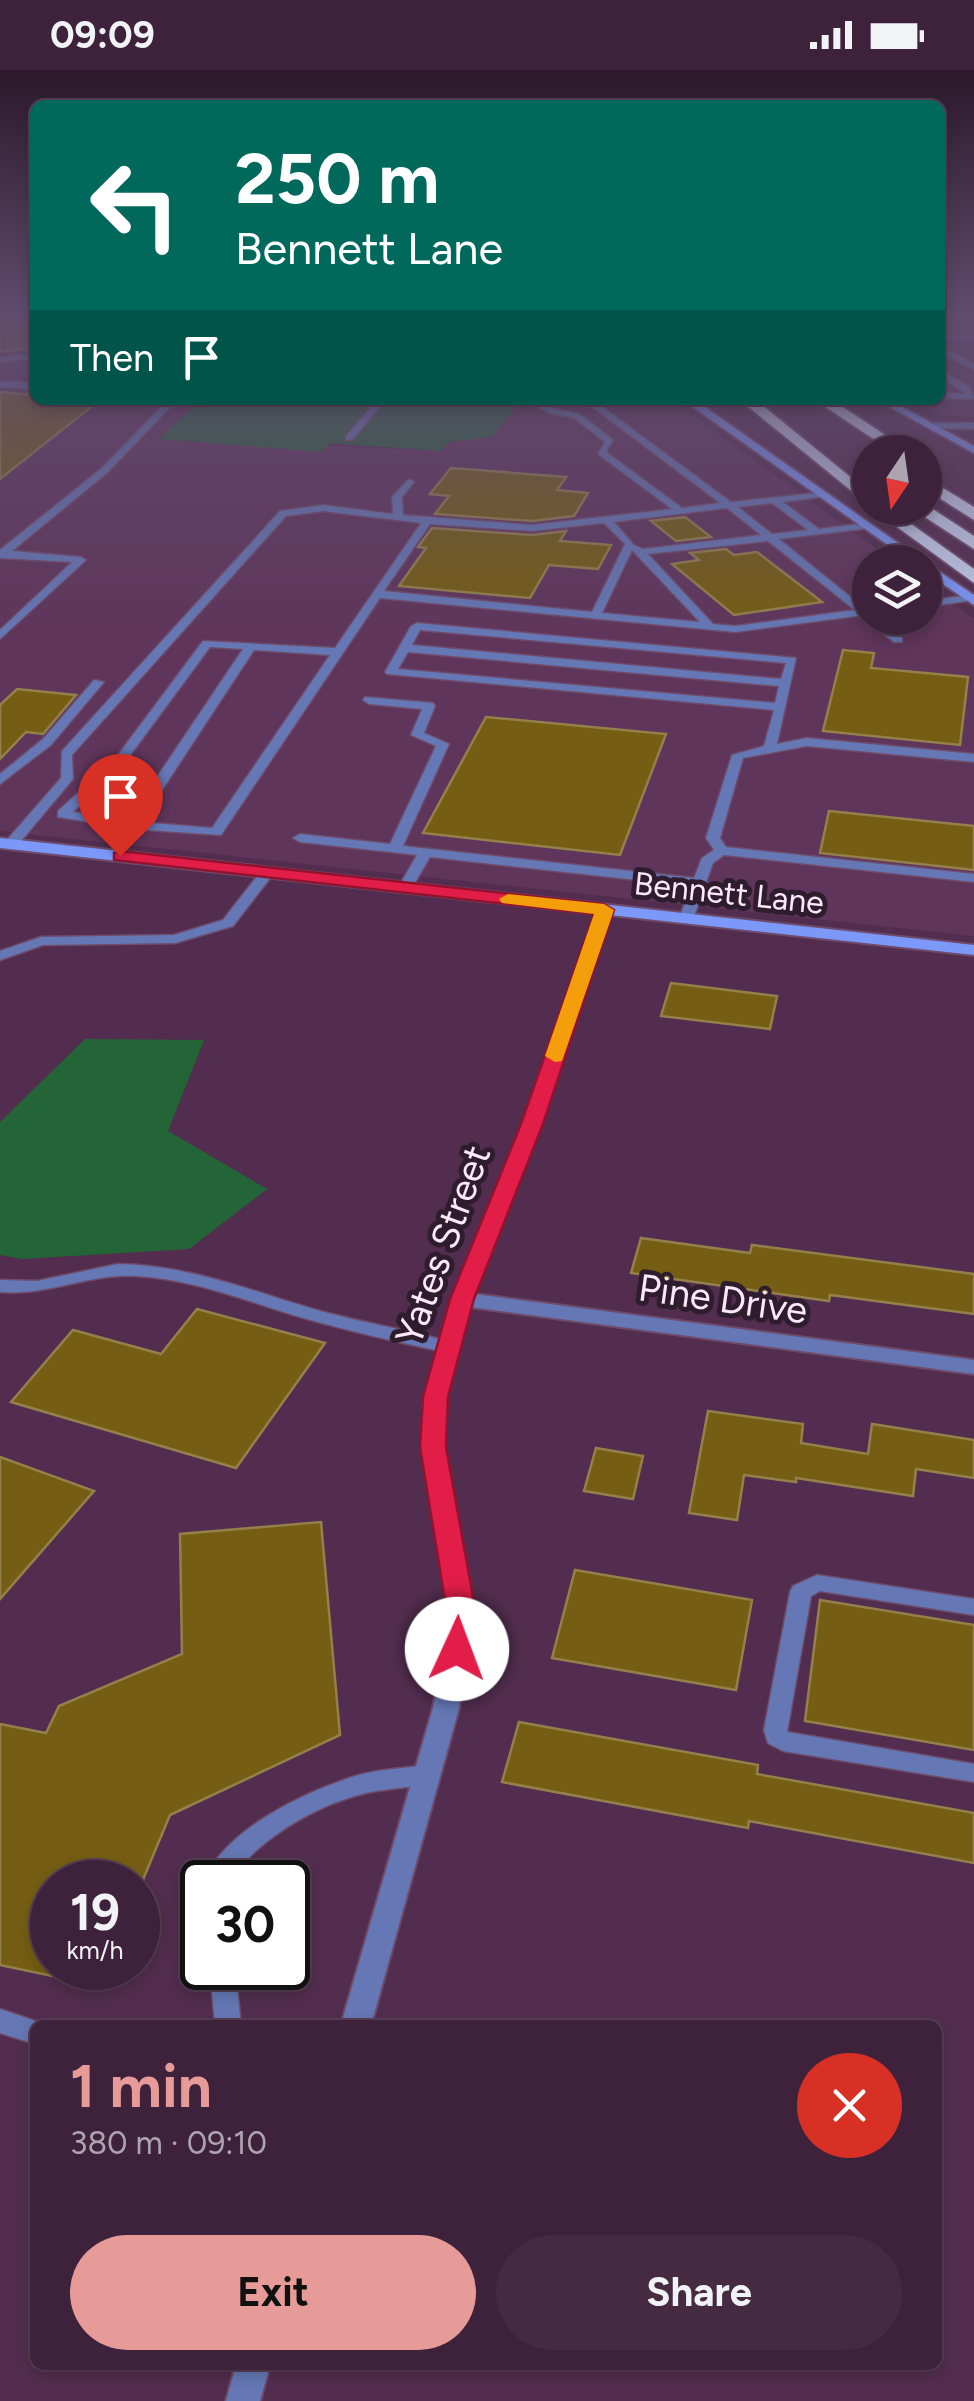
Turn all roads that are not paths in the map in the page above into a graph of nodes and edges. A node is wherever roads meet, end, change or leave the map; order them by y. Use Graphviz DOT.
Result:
graph roads {
  1 [pos="153,421"];
  2 [pos="363,421"];
  3 [pos="583,421"];
  4 [pos="615,421"];
  5 [pos="717,421"];
  6 [pos="773,421"];
  7 [pos="786,421"];
  8 [pos="832,421"];
  9 [pos="854,421"];
  10 [pos="924,421"];
  11 [pos="935,426"];
  12 [pos="974,426"];
  13 [pos="854,435"];
  14 [pos="877,435"];
  15 [pos="348,438"];
  16 [pos="974,450"];
  17 [pos="852,464"];
  18 [pos="942,478"];
  19 [pos="409,482"];
  20 [pos="852,485"];
  21 [pos="942,493"];
  22 [pos="821,494"];
  23 [pos="974,498"];
  24 [pos="774,500"];
  25 [pos="729,505"];
  26 [pos="678,509"];
  27 [pos="974,515"];
  28 [pos="398,517"];
  29 [pos="606,520"];
  30 [pos="427,521"];
  31 [pos="942,523"];
  32 [pos="902,525"];
  33 [pos="867,526"];
  34 [pos="817,532"];
  35 [pos="772,538"];
  36 [pos="630,544"];
  37 [pos="974,544"];
  38 [pos="894,545"];
  39 [pos="642,552"];
  40 [pos="1,554"];
  41 [pos="942,578"];
  42 [pos="974,578"];
  43 [pos="377,594"];
  44 [pos="972,600"];
  45 [pos="852,602"];
  46 [pos="942,603"];
  47 [pos="596,614"];
  48 [pos="852,617"];
  49 [pos="708,624"];
  50 [pos="892,635"];
  51 [pos="0,636"];
  52 [pos="898,640"];
  53 [pos="251,646"];
  54 [pos="405,648"];
  55 [pos="338,652"];
  56 [pos="98,682"];
  57 [pos="786,683"];
  58 [pos="369,700"];
  59 [pos="781,707"];
  60 [pos="770,748"];
  61 [pos="974,758"];
  62 [pos="0,780"];
  63 [pos="132,824"];
  64 [pos="300,838"];
  65 [pos="5,844"];
  66 [pos="395,848"];
  67 [pos="426,851"];
  68 [pos="721,851"];
  69 [pos="267,872"];
  70 [pos="974,878"];
  71 [pos="698,883"];
  72 [pos="404,888"];
  73 [pos="604,910"];
  74 [pos="686,918"];
  75 [pos="974,950"];
  76 [pos="0,956"];
  77 [pos="0,1286"];
  78 [pos="462,1299"];
  79 [pos="449,1348"];
  80 [pos="974,1367"];
  81 [pos="974,1607"];
  82 [pos="428,1774"];
  83 [pos="974,1774"];
  84 [pos="232,1860"];
  85 [pos="225,1990"];
  86 [pos="228,2020"];
  87 [pos="357,2020"];
  88 [pos="0,2021"];
  89 [pos="30,2030"];
  90 [pos="252,2370"];
  91 [pos="243,2401"];
  1 -- 40 [label="lane"];
  2 -- 15 [label="lane"];
  3 -- 26 [label="lane"];
  4 -- 25 [label="lane"];
  5 -- 22 [label="main road"];
  6 -- 20 [label="highway"];
  7 -- 17 [label="highway"];
  8 -- 13 [label="highway"];
  9 -- 14 [label="highway"];
  10 -- 11 [label="main road"];
  11 -- 12 [label="lane"];
  11 -- 16 [label="main road"];
  18 -- 23 [label="highway"];
  19 -- 28 [label="lane"];
  21 -- 27 [label="highway"];
  22 -- 24 [label="lane"];
  22 -- 33 [label="main road"];
  24 -- 25 [label="lane"];
  24 -- 34 [label="lane"];
  25 -- 26 [label="lane"];
  25 -- 35 [label="lane"];
  26 -- 29 [label="lane"];
  28 -- 30 [label="lane"];
  28 -- 65 [label="lane"];
  29 -- 30 [label="lane"];
  29 -- 36 [label="lane"];
  30 -- 43 [label="lane"];
  31 -- 37 [label="highway"];
  32 -- 42 [label="highway"];
  33 -- 34 [label="lane"];
  33 -- 38 [label="main road"];
  34 -- 35 [label="lane"];
  35 -- 39 [label="lane"];
  35 -- 45 [label="lane"];
  36 -- 39 [label="lane"];
  36 -- 47 [label="lane"];
  39 -- 49 [label="lane"];
  40 -- 51 [label="lane"];
  41 -- 44 [label="main road"];
  43 -- 47 [label="lane"];
  43 -- 55 [label="lane"];
  44 -- 46 [label="lane"];
  47 -- 49 [label="lane"];
  48 -- 49 [label="lane"];
  50 -- 52 [label="lane"];
  53 -- 55 [label="lane"];
  53 -- 63 [label="lane"];
  53 -- 63 [label="lane"];
  54 -- 57 [label="lane"];
  54 -- 57 [label="lane"];
  54 -- 59 [label="lane"];
  55 -- 63 [label="lane"];
  56 -- 62 [label="lane"];
  57 -- 59 [label="lane"];
  58 -- 66 [label="lane"];
  59 -- 60 [label="lane"];
  60 -- 61 [label="lane"];
  60 -- 68 [label="lane"];
  64 -- 66 [label="lane"];
  65 -- 69 [label="main road, Bennett Lane"];
  66 -- 67 [label="lane"];
  67 -- 71 [label="lane"];
  67 -- 72 [label="lane"];
  68 -- 70 [label="lane"];
  68 -- 71 [label="lane"];
  69 -- 72 [label="main road, Bennett Lane"];
  69 -- 76 [label="lane"];
  71 -- 74 [label="lane"];
  72 -- 73 [label="main road, Bennett Lane"];
  73 -- 74 [label="main road, Bennett Lane"];
  73 -- 78 [label="street, Yates Street"];
  74 -- 75 [label="main road, Bennett Lane"];
  77 -- 79 [label="lane"];
  78 -- 79 [label="street, Yates Street"];
  78 -- 80 [label="street, Pine Drive"];
  79 -- 82 [label="street, Yates Street"];
  81 -- 83 [label="lane"];
  82 -- 84 [label="lane"];
  82 -- 87 [label="street, Yates Street"];
  85 -- 86 [label="lane"];
  88 -- 89 [label="lane"];
  90 -- 91 [label="street"];
}
